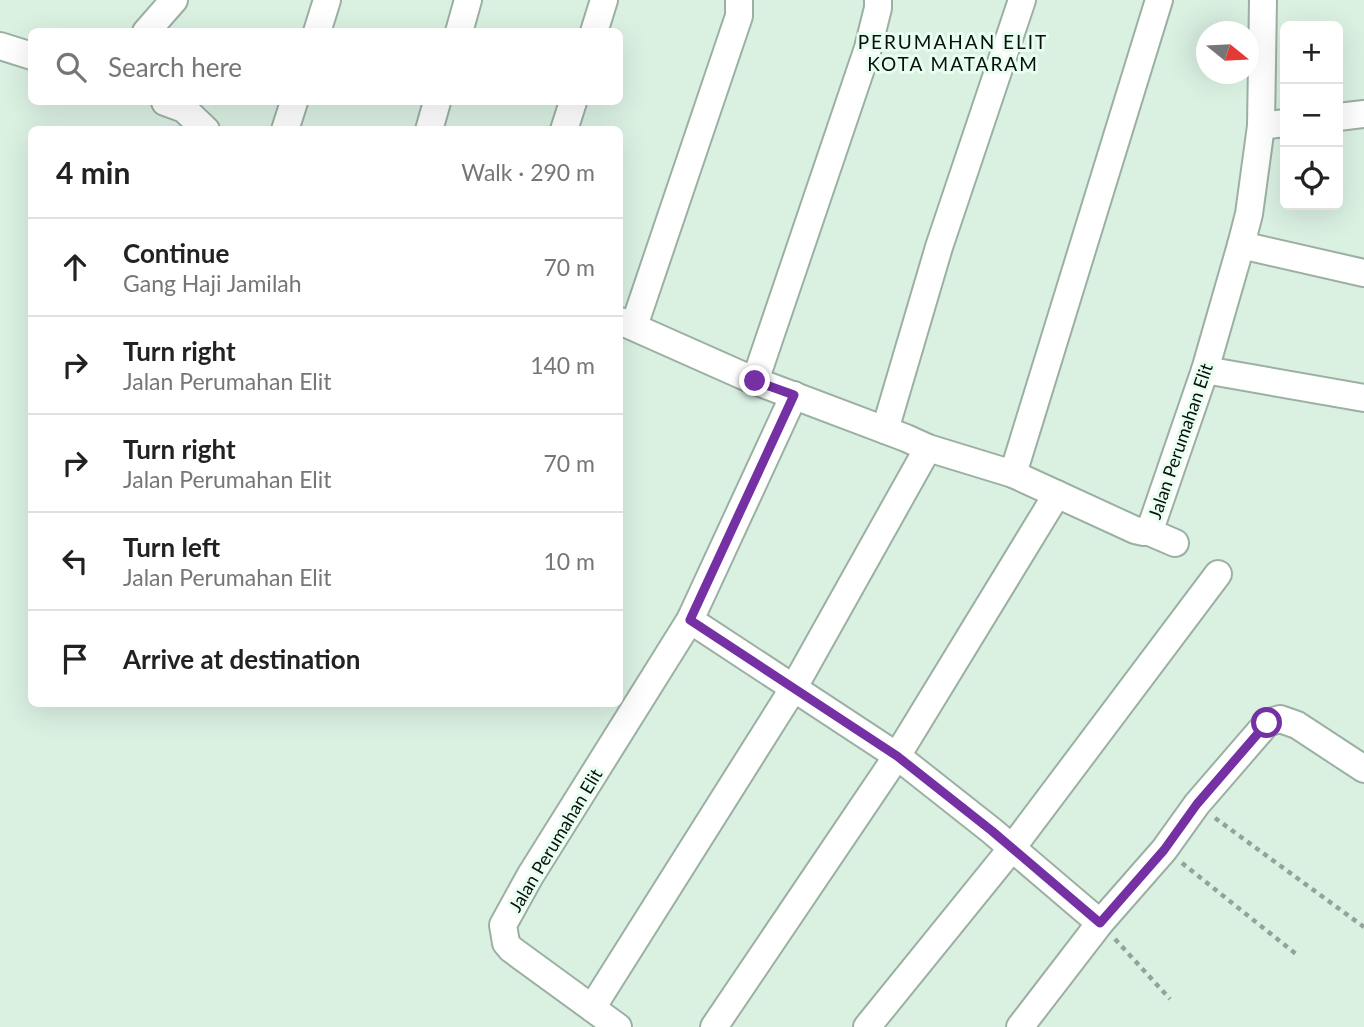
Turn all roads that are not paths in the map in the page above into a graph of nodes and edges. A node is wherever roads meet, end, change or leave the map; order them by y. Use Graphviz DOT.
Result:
graph roads {
  1 [pos="174,0"];
  2 [pos="327,0"];
  3 [pos="468,0"];
  4 [pos="604,0"];
  5 [pos="739,0"];
  6 [pos="878,0"];
  7 [pos="1022,0"];
  8 [pos="1159,0"];
  9 [pos="1263,0"];
  10 [pos="150,28"];
  11 [pos="318,28"];
  12 [pos="460,28"];
  13 [pos="595,28"];
  14 [pos="0,46"];
  15 [pos="28,55"];
  16 [pos="174,105"];
  17 [pos="293,105"];
  18 [pos="436,105"];
  19 [pos="572,105"];
  20 [pos="1364,114"];
  21 [pos="1343,116"];
  22 [pos="1273,124"];
  23 [pos="202,126"];
  24 [pos="286,126"];
  25 [pos="430,126"];
  26 [pos="565,126"];
  27 [pos="1241,245"];
  28 [pos="1364,273"];
  29 [pos="627,323"];
  30 [pos="1205,370"];
  31 [pos="755,381"];
  32 [pos="794,395"];
  33 [pos="1364,398"];
  34 [pos="885,430"];
  35 [pos="928,448"];
  36 [pos="1013,474"];
  37 [pos="1057,494"];
  38 [pos="1147,531"];
  39 [pos="1175,543"];
  40 [pos="1218,575"];
  41 [pos="690,620"];
  42 [pos="793,689"];
  43 [pos="897,756"];
  44 [pos="1364,769"];
  45 [pos="1012,848"];
  46 [pos="1103,920"];
  47 [pos="592,1008"];
  48 [pos="618,1027"];
  49 [pos="715,1027"];
  50 [pos="867,1027"];
  51 [pos="1020,1027"];
  1 -- 10 [label="street"];
  2 -- 11 [label="street"];
  3 -- 12 [label="street"];
  4 -- 13 [label="street"];
  5 -- 29 [label="street"];
  6 -- 31 [label="street"];
  7 -- 34 [label="street"];
  8 -- 36 [label="street"];
  9 -- 22 [label="street, Jalan Perumahan Elit"];
  14 -- 15 [label="street"];
  16 -- 23 [label="street"];
  17 -- 24 [label="street"];
  18 -- 25 [label="street"];
  19 -- 26 [label="street"];
  20 -- 21 [label="street"];
  22 -- 27 [label="street, Jalan Perumahan Elit"];
  27 -- 28 [label="street"];
  27 -- 30 [label="street, Jalan Perumahan Elit"];
  29 -- 31 [label="street, Jalan Perumahan Elit"];
  30 -- 33 [label="street"];
  30 -- 38 [label="street, Jalan Perumahan Elit"];
  31 -- 32 [label="street, Jalan Perumahan Elit"];
  32 -- 34 [label="street, Jalan Perumahan Elit"];
  32 -- 41 [label="street, Jalan Perumahan Elit"];
  34 -- 35 [label="street, Jalan Perumahan Elit"];
  35 -- 36 [label="street, Jalan Perumahan Elit"];
  35 -- 42 [label="street"];
  36 -- 37 [label="street, Jalan Perumahan Elit"];
  37 -- 38 [label="street, Jalan Perumahan Elit"];
  37 -- 43 [label="street"];
  38 -- 39 [label="street"];
  40 -- 45 [label="street"];
  41 -- 42 [label="street"];
  41 -- 47 [label="street, Jalan Perumahan Elit"];
  42 -- 43 [label="street"];
  42 -- 47 [label="street"];
  43 -- 45 [label="street"];
  43 -- 49 [label="street"];
  44 -- 46 [label="street"];
  45 -- 46 [label="street"];
  45 -- 50 [label="street"];
  46 -- 51 [label="street"];
  47 -- 48 [label="street, Jalan Perumahan Elit"];
}
